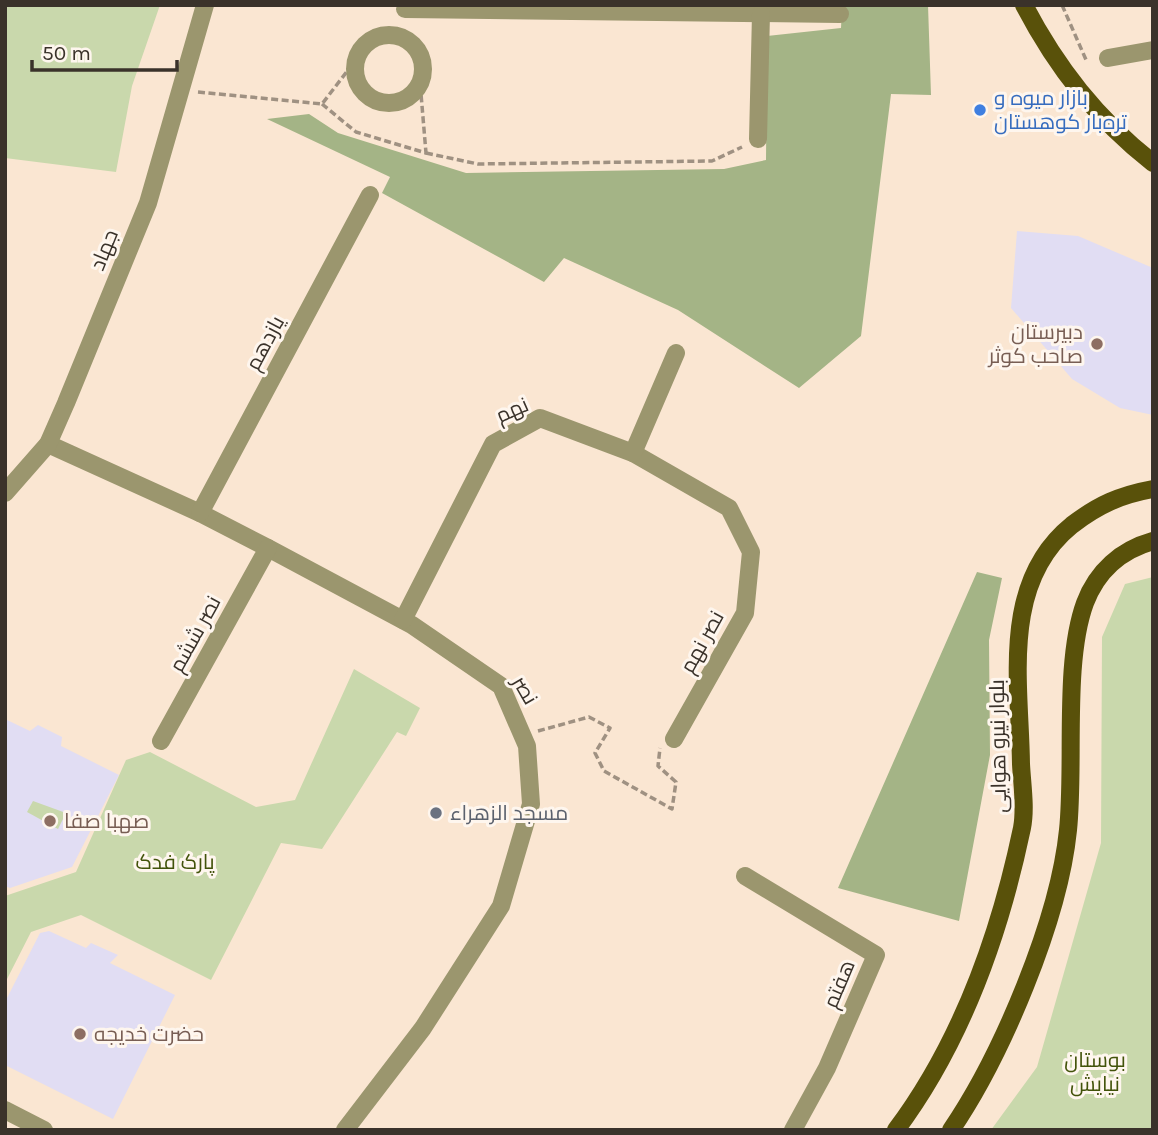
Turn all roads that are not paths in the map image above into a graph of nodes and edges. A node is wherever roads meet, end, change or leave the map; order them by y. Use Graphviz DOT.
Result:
graph roads {
  1 [pos="205,5"];
  2 [pos="1024,5"];
  3 [pos="405,7"];
  4 [pos="761,14"];
  5 [pos="840,14"];
  6 [pos="400,36"];
  7 [pos="1153,50"];
  8 [pos="1108,58"];
  9 [pos="758,139"];
  10 [pos="1153,163"];
  11 [pos="370,195"];
  12 [pos="676,353"];
  13 [pos="48,444"];
  14 [pos="633,453"];
  15 [pos="1153,489"];
  16 [pos="5,493"];
  17 [pos="200,513"];
  18 [pos="1153,541"];
  19 [pos="268,548"];
  20 [pos="403,620"];
  21 [pos="674,739"];
  22 [pos="161,741"];
  23 [pos="745,876"];
  24 [pos="5,1110"];
  25 [pos="44,1130"];
  26 [pos="345,1130"];
  27 [pos="793,1130"];
  28 [pos="896,1130"];
  29 [pos="951,1130"];
  1 -- 13 [label="street, جهاد"];
  2 -- 10 [label="main road"];
  3 -- 4 [label="street"];
  3 -- 6 [label="street"];
  4 -- 5 [label="street"];
  4 -- 9 [label="street"];
  6 -- 6 [label="street"];
  7 -- 8 [label="street"];
  11 -- 17 [label="street, یازدهم"];
  12 -- 14 [label="street"];
  13 -- 16 [label="street, جهاد"];
  13 -- 17 [label="street, نصر"];
  14 -- 20 [label="street, نهم"];
  14 -- 21 [label="street, نصر نهم"];
  15 -- 28 [label="main road, بلوار نیرو هوایی"];
  17 -- 19 [label="street, نصر"];
  18 -- 29 [label="main road"];
  19 -- 20 [label="street, نصر"];
  19 -- 22 [label="street, نصر ششم"];
  20 -- 26 [label="street, نصر"];
  23 -- 27 [label="street, هفتم"];
  24 -- 25 [label="street"];
}
